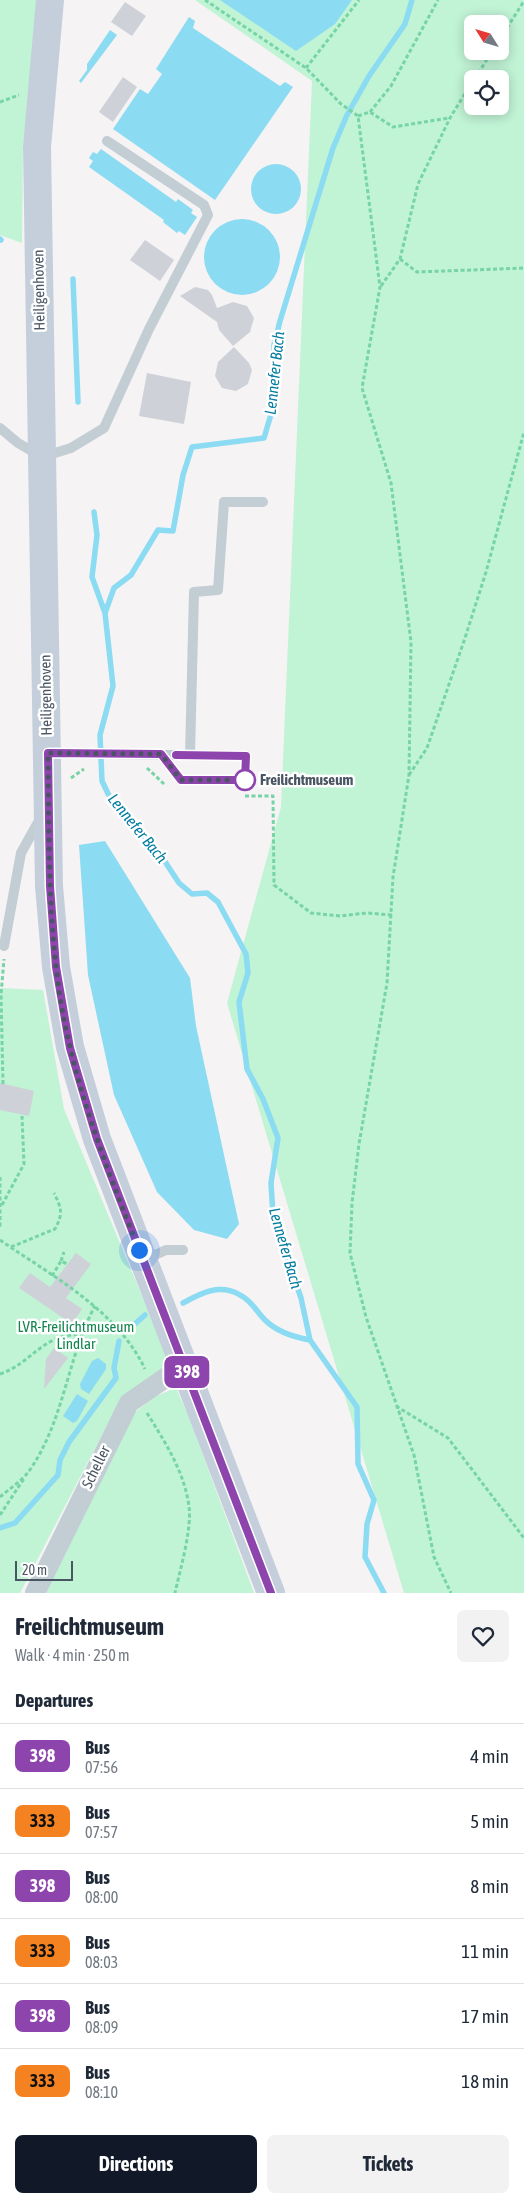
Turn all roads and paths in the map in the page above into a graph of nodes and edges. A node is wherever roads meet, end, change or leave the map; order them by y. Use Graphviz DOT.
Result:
graph roads {
  1 [pos="50,0"];
  2 [pos="205,0"];
  3 [pos="359,0"];
  4 [pos="438,0"];
  5 [pos="524,1"];
  6 [pos="509,25"];
  7 [pos="306,68"];
  8 [pos="464,95"];
  9 [pos="370,112"];
  10 [pos="358,116"];
  11 [pos="450,118"];
  12 [pos="108,141"];
  13 [pos="400,260"];
  14 [pos="524,268"];
  15 [pos="380,287"];
  16 [pos="0,428"];
  17 [pos="524,432"];
  18 [pos="42,457"];
  19 [pos="263,502"];
  20 [pos="48,753"];
  21 [pos="161,754"];
  22 [pos="190,755"];
  23 [pos="409,775"];
  24 [pos="273,796"];
  25 [pos="48,806"];
  26 [pos="5,913"];
  27 [pos="392,914"];
  28 [pos="4,946"];
  29 [pos="3,1084"];
  30 [pos="22,1116"];
  31 [pos="0,1177"];
  32 [pos="54,1193"];
  33 [pos="2,1205"];
  34 [pos="0,1228"];
  35 [pos="0,1240"];
  36 [pos="11,1248"];
  37 [pos="183,1250"];
  38 [pos="64,1252"];
  39 [pos="62,1261"];
  40 [pos="144,1261"];
  41 [pos="67,1264"];
  42 [pos="52,1276"];
  43 [pos="95,1306"];
  44 [pos="81,1335"];
  45 [pos="184,1365"];
  46 [pos="0,1374"];
  47 [pos="145,1391"];
  48 [pos="395,1406"];
  49 [pos="28,1472"];
  50 [pos="0,1497"];
  51 [pos="0,1515"];
  52 [pos="524,1538"];
  53 [pos="35,1593"];
  54 [pos="175,1593"];
  55 [pos="270,1593"];
  56 [pos="451,1593"];
  1 -- 18 [label="main road, Heiligenhoven"];
  2 -- 7 [label="path"];
  3 -- 7 [label="path"];
  4 -- 9 [label="path"];
  5 -- 6 [label="path"];
  7 -- 10 [label="path"];
  8 -- 11 [label="path"];
  9 -- 10 [label="path"];
  9 -- 11 [label="path"];
  10 -- 15 [label="path"];
  11 -- 13 [label="path"];
  12 -- 18 [label="lane"];
  13 -- 14 [label="path"];
  13 -- 15 [label="path"];
  15 -- 23 [label="path"];
  16 -- 18 [label="lane"];
  17 -- 23 [label="path"];
  18 -- 20 [label="main road, Heiligenhoven"];
  19 -- 22 [label="lane"];
  20 -- 21 [label="lane"];
  20 -- 25 [label="main road, Heiligenhoven"];
  21 -- 22 [label="lane"];
  21 -- 22 [label="lane"];
  23 -- 27 [label="path"];
  24 -- 27 [label="path"];
  25 -- 26 [label="lane"];
  25 -- 40 [label="main road, Heiligenhoven"];
  26 -- 28 [label="lane"];
  27 -- 48 [label="path"];
  28 -- 29 [label="path"];
  30 -- 33 [label="path"];
  31 -- 33 [label="path"];
  32 -- 36 [label="path"];
  33 -- 34 [label="path"];
  35 -- 36 [label="path"];
  36 -- 42 [label="path"];
  37 -- 40 [label="lane"];
  38 -- 39 [label="path"];
  39 -- 41 [label="path"];
  39 -- 42 [label="path"];
  40 -- 45 [label="main road, Heiligenhoven"];
  42 -- 43 [label="path"];
  43 -- 44 [label="path"];
  43 -- 47 [label="path"];
  44 -- 46 [label="path"];
  44 -- 49 [label="path"];
  45 -- 47 [label="street, Scheller"];
  45 -- 55 [label="main road, Heiligenhoven"];
  47 -- 53 [label="street, Scheller"];
  47 -- 54 [label="path"];
  48 -- 52 [label="path"];
  48 -- 56 [label="path"];
  49 -- 50 [label="path"];
  49 -- 51 [label="path"];
}
